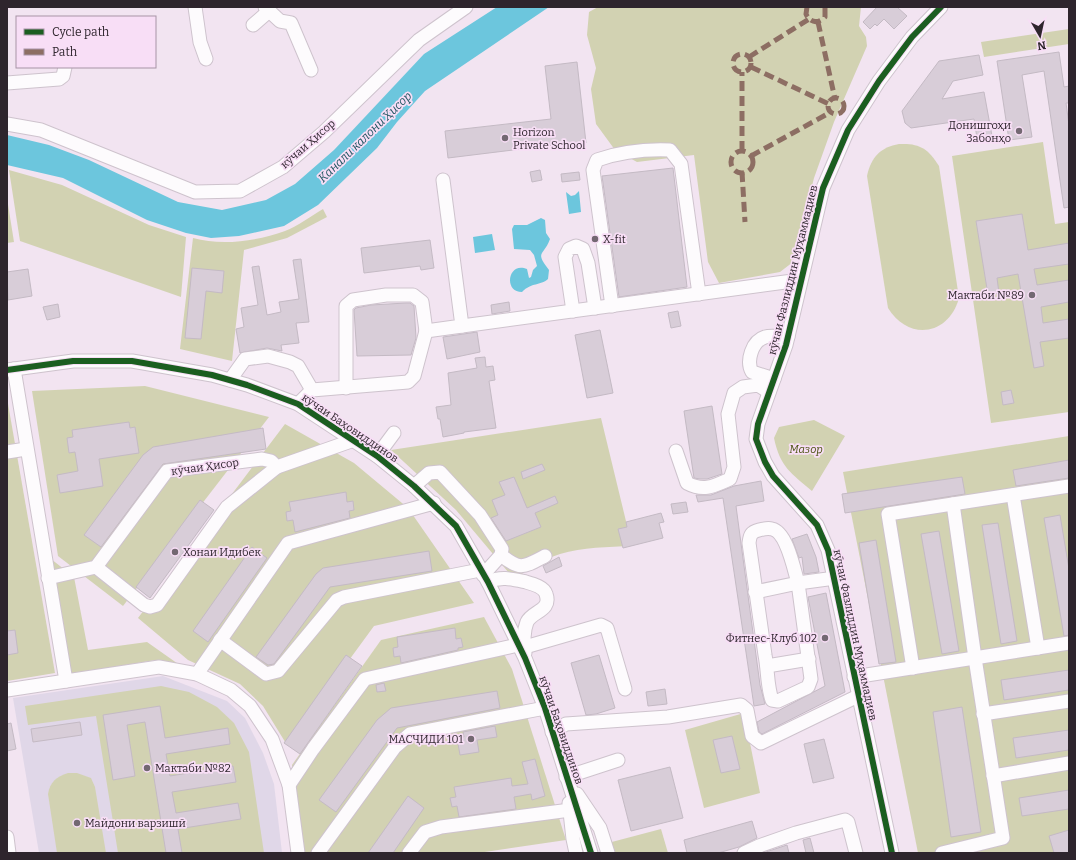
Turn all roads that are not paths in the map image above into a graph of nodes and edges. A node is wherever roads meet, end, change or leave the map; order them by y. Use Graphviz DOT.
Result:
graph roads {
  1 [pos="195,7"];
  2 [pos="466,7"];
  3 [pos="941,7"];
  4 [pos="268,9"];
  5 [pos="253,25"];
  6 [pos="206,59"];
  7 [pos="65,68"];
  8 [pos="310,70"];
  9 [pos="7,83"];
  10 [pos="7,124"];
  11 [pos="443,180"];
  12 [pos="800,280"];
  13 [pos="699,294"];
  14 [pos="612,306"];
  15 [pos="595,308"];
  16 [pos="573,311"];
  17 [pos="462,326"];
  18 [pos="426,331"];
  19 [pos="788,337"];
  20 [pos="11,370"];
  21 [pos="774,379"];
  22 [pos="230,380"];
  23 [pos="346,388"];
  24 [pos="312,390"];
  25 [pos="768,392"];
  26 [pos="298,404"];
  27 [pos="394,433"];
  28 [pos="354,440"];
  29 [pos="26,449"];
  30 [pos="676,451"];
  31 [pos="7,452"];
  32 [pos="377,456"];
  33 [pos="277,466"];
  34 [pos="414,486"];
  35 [pos="1069,486"];
  36 [pos="1013,495"];
  37 [pos="434,503"];
  38 [pos="953,504"];
  39 [pos="501,555"];
  40 [pos="545,556"];
  41 [pos="96,566"];
  42 [pos="484,576"];
  43 [pos="48,578"];
  44 [pos="835,578"];
  45 [pos="798,583"];
  46 [pos="756,592"];
  47 [pos="220,640"];
  48 [pos="1069,642"];
  49 [pos="1038,648"];
  50 [pos="523,650"];
  51 [pos="975,658"];
  52 [pos="809,659"];
  53 [pos="767,666"];
  54 [pos="913,668"];
  55 [pos="196,674"];
  56 [pos="854,677"];
  57 [pos="66,681"];
  58 [pos="625,689"];
  59 [pos="7,690"];
  60 [pos="858,696"];
  61 [pos="1069,701"];
  62 [pos="545,708"];
  63 [pos="984,714"];
  64 [pos="552,732"];
  65 [pos="618,760"];
  66 [pos="1069,763"];
  67 [pos="993,776"];
  68 [pos="566,777"];
  69 [pos="289,785"];
  70 [pos="570,810"];
  71 [pos="7,837"];
  72 [pos="10,853"];
  73 [pos="298,853"];
  74 [pos="318,853"];
  75 [pos="409,853"];
  76 [pos="576,853"];
  77 [pos="591,853"];
  78 [pos="608,853"];
  79 [pos="744,853"];
  80 [pos="856,853"];
  81 [pos="892,853"];
  82 [pos="942,853"];
  1 -- 6 [label="street"];
  2 -- 10 [label="street, кӯчаи Ҳисор"];
  3 -- 12 [label="street, кӯчаи Фазлиддин Муҳаммадиев"];
  4 -- 5 [label="street"];
  4 -- 8 [label="street"];
  7 -- 9 [label="street"];
  11 -- 17 [label="street"];
  12 -- 13 [label="street"];
  12 -- 19 [label="street, кӯчаи Фазлиддин Муҳаммадиев"];
  13 -- 14 [label="street"];
  13 -- 14 [label="street"];
  14 -- 15 [label="street"];
  15 -- 16 [label="street"];
  15 -- 16 [label="street"];
  16 -- 17 [label="street"];
  17 -- 18 [label="street"];
  18 -- 23 [label="street"];
  18 -- 23 [label="street"];
  19 -- 21 [label="street, кӯчаи Фазлиддин Муҳаммадиев"];
  19 -- 21 [label="street"];
  20 -- 22 [label="street, кӯчаи Баҳовиддинов"];
  20 -- 29 [label="street"];
  21 -- 25 [label="street, кӯчаи Фазлиддин Муҳаммадиев"];
  22 -- 24 [label="street"];
  22 -- 26 [label="street, кӯчаи Баҳовиддинов"];
  23 -- 24 [label="street"];
  24 -- 26 [label="street"];
  25 -- 30 [label="street"];
  25 -- 44 [label="street, кӯчаи Фазлиддин Муҳаммадиев"];
  26 -- 28 [label="street, кӯчаи Баҳовиддинов"];
  27 -- 32 [label="street"];
  28 -- 32 [label="street, кӯчаи Баҳовиддинов"];
  28 -- 33 [label="street"];
  29 -- 31 [label="street"];
  29 -- 43 [label="street"];
  32 -- 34 [label="street, кӯчаи Баҳовиддинов"];
  33 -- 41 [label="street, кӯчаи Ҳисор"];
  33 -- 41 [label="street"];
  34 -- 37 [label="street, кӯчаи Баҳовиддинов"];
  34 -- 39 [label="street"];
  35 -- 36 [label="street"];
  36 -- 38 [label="street"];
  36 -- 49 [label="street"];
  37 -- 42 [label="street, кӯчаи Баҳовиддинов"];
  37 -- 47 [label="street"];
  38 -- 51 [label="street"];
  38 -- 54 [label="street"];
  39 -- 40 [label="street"];
  39 -- 42 [label="street"];
  41 -- 43 [label="street"];
  42 -- 47 [label="street"];
  42 -- 50 [label="street, кӯчаи Баҳовиддинов"];
  42 -- 50 [label="street"];
  43 -- 57 [label="street"];
  44 -- 45 [label="street"];
  44 -- 56 [label="street, кӯчаи Фазлиддин Муҳаммадиев"];
  45 -- 46 [label="street"];
  45 -- 46 [label="street"];
  45 -- 52 [label="street"];
  46 -- 53 [label="street"];
  47 -- 55 [label="street"];
  48 -- 49 [label="street"];
  49 -- 51 [label="street"];
  50 -- 58 [label="street"];
  50 -- 62 [label="street, кӯчаи Баҳовиддинов"];
  50 -- 69 [label="street"];
  51 -- 54 [label="street"];
  51 -- 63 [label="street"];
  52 -- 53 [label="street"];
  52 -- 53 [label="street"];
  54 -- 56 [label="street"];
  55 -- 57 [label="street"];
  55 -- 69 [label="street"];
  56 -- 60 [label="street, кӯчаи Фазлиддин Муҳаммадиев"];
  57 -- 59 [label="street"];
  60 -- 64 [label="street"];
  60 -- 81 [label="street, кӯчаи Фазлиддин Муҳаммадиев"];
  61 -- 63 [label="street"];
  62 -- 64 [label="street, кӯчаи Баҳовиддинов"];
  62 -- 74 [label="street"];
  63 -- 67 [label="street"];
  64 -- 68 [label="street, кӯчаи Баҳовиддинов"];
  65 -- 68 [label="street"];
  66 -- 67 [label="street"];
  67 -- 82 [label="street"];
  68 -- 70 [label="street"];
  68 -- 77 [label="street, кӯчаи Баҳовиддинов"];
  68 -- 78 [label="street"];
  69 -- 73 [label="street"];
  70 -- 75 [label="street"];
  70 -- 76 [label="street"];
  71 -- 72 [label="street"];
  79 -- 80 [label="street"];
}
